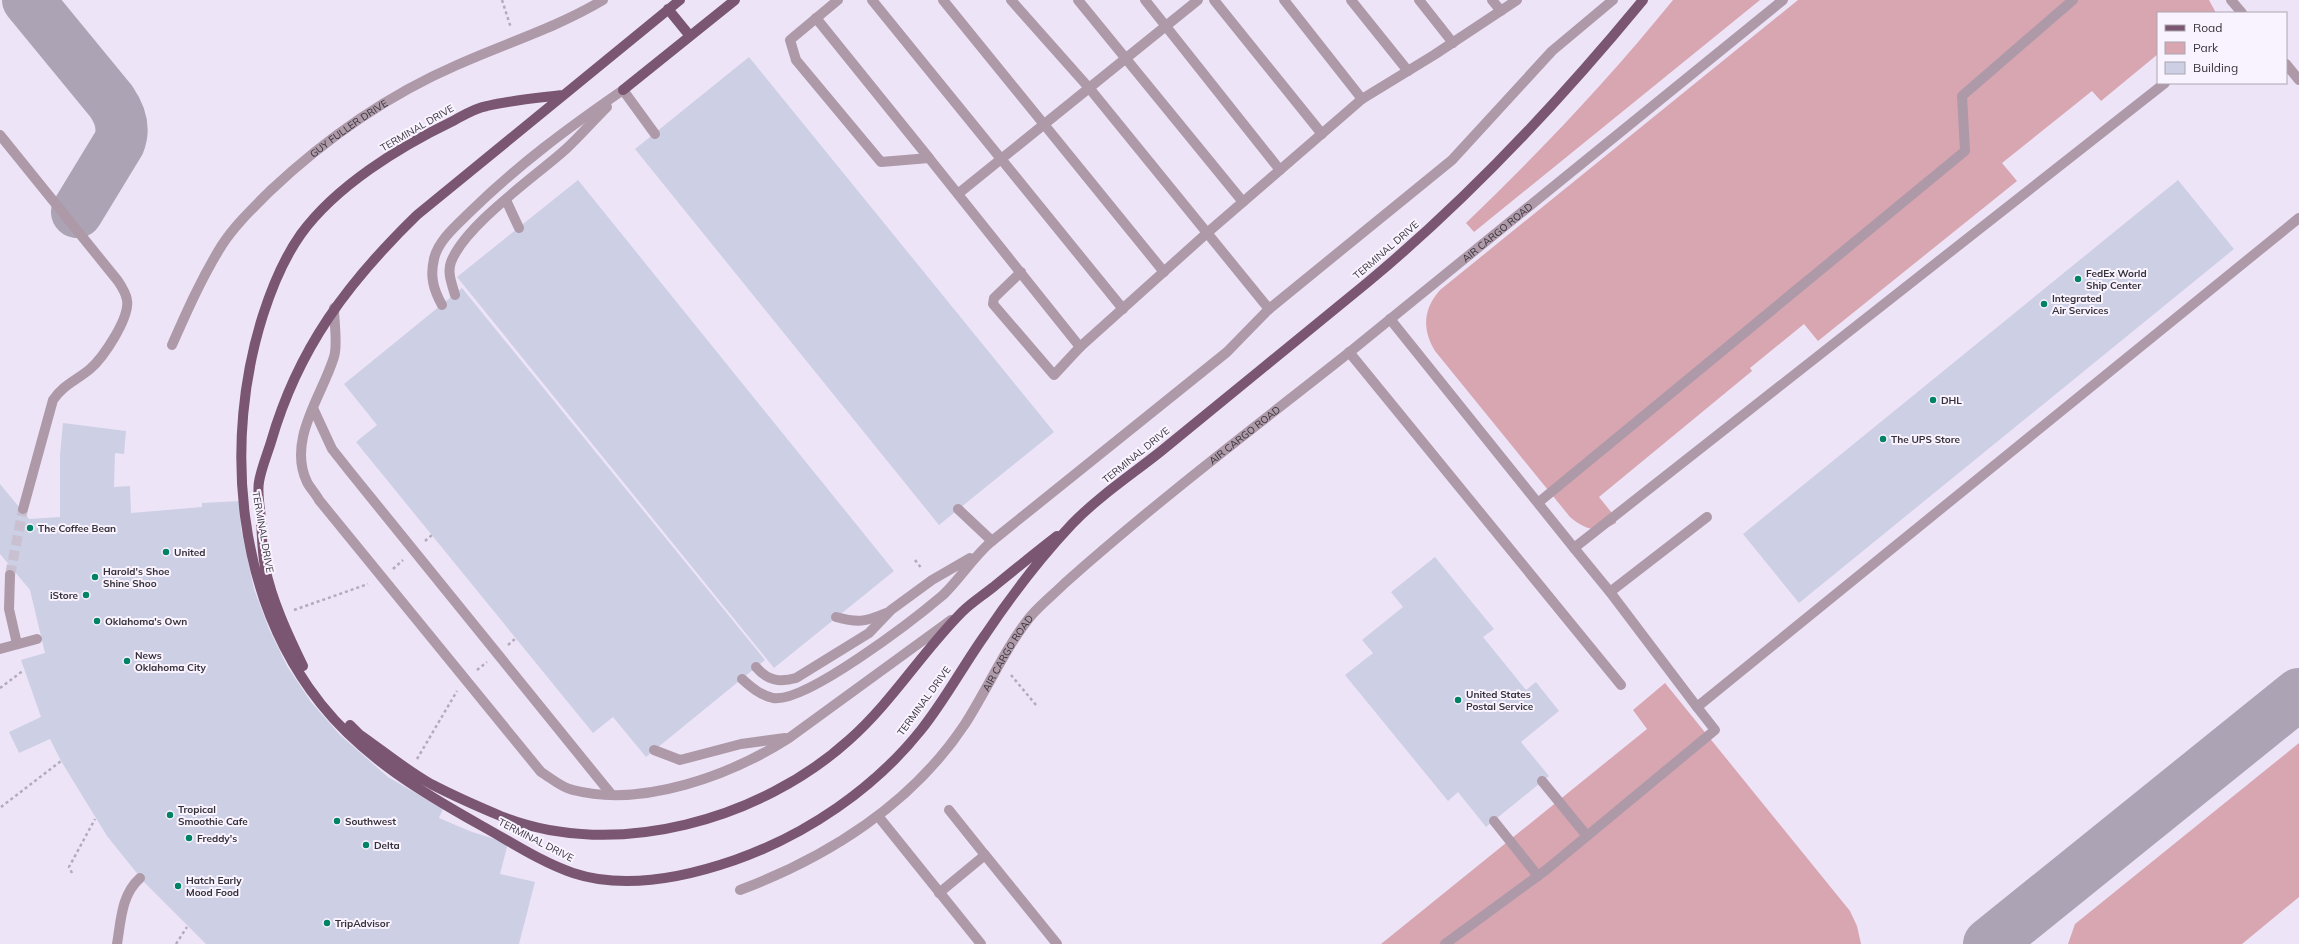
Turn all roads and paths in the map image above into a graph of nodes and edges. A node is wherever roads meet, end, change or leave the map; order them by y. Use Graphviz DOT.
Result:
graph roads {
  1 [pos="502,0"];
  2 [pos="603,0"];
  3 [pos="680,0"];
  4 [pos="735,0"];
  5 [pos="838,0"];
  6 [pos="872,0"];
  7 [pos="943,0"];
  8 [pos="1011,0"];
  9 [pos="1078,0"];
  10 [pos="1144,0"];
  11 [pos="1198,0"];
  12 [pos="1214,0"];
  13 [pos="1284,0"];
  14 [pos="1350,0"];
  15 [pos="1420,0"];
  16 [pos="1492,0"];
  17 [pos="1517,0"];
  18 [pos="1613,0"];
  19 [pos="1644,0"];
  20 [pos="1783,0"];
  21 [pos="2072,0"];
  22 [pos="2231,0"];
  23 [pos="668,9"];
  24 [pos="1501,11"];
  25 [pos="2241,12"];
  26 [pos="816,18"];
  27 [pos="1166,27"];
  28 [pos="690,36"];
  29 [pos="515,42"];
  30 [pos="1453,43"];
  31 [pos="1126,59"];
  32 [pos="2287,65"];
  33 [pos="1408,71"];
  34 [pos="2299,80"];
  35 [pos="2164,84"];
  36 [pos="1090,89"];
  37 [pos="623,90"];
  38 [pos="563,95"];
  39 [pos="1362,99"];
  40 [pos="1045,125"];
  41 [pos="655,134"];
  42 [pos="1322,134"];
  43 [pos="0,135"];
  44 [pos="929,158"];
  45 [pos="1002,159"];
  46 [pos="1280,170"];
  47 [pos="959,193"];
  48 [pos="506,200"];
  49 [pos="1243,202"];
  50 [pos="2299,218"];
  51 [pos="519,228"];
  52 [pos="1207,233"];
  53 [pos="1021,272"];
  54 [pos="1164,272"];
  55 [pos="455,294"];
  56 [pos="442,305"];
  57 [pos="334,308"];
  58 [pos="1123,309"];
  59 [pos="1269,309"];
  60 [pos="1390,319"];
  61 [pos="172,345"];
  62 [pos="1080,347"];
  63 [pos="1349,352"];
  64 [pos="313,408"];
  65 [pos="1539,502"];
  66 [pos="23,509"];
  67 [pos="958,509"];
  68 [pos="1707,517"];
  69 [pos="1074,522"];
  70 [pos="432,535"];
  71 [pos="992,541"];
  72 [pos="1574,548"];
  73 [pos="414,551"];
  74 [pos="976,555"];
  75 [pos="10,575"];
  76 [pos="382,577"];
  77 [pos="1610,592"];
  78 [pos="891,610"];
  79 [pos="963,612"];
  80 [pos="280,615"];
  81 [pos="836,617"];
  82 [pos="37,638"];
  83 [pos="17,644"];
  84 [pos="0,649"];
  85 [pos="756,667"];
  86 [pos="24,670"];
  87 [pos="1011,675"];
  88 [pos="742,679"];
  89 [pos="1621,685"];
  90 [pos="0,688"];
  91 [pos="1036,705"];
  92 [pos="1697,707"];
  93 [pos="446,708"];
  94 [pos="789,738"];
  95 [pos="654,750"];
  96 [pos="61,762"];
  97 [pos="411,770"];
  98 [pos="1542,781"];
  99 [pos="611,794"];
  100 [pos="1,807"];
  101 [pos="949,810"];
  102 [pos="878,816"];
  103 [pos="95,819"];
  104 [pos="1494,821"];
  105 [pos="1587,836"];
  106 [pos="986,855"];
  107 [pos="72,873"];
  108 [pos="1538,876"];
  109 [pos="140,878"];
  110 [pos="740,890"];
  111 [pos="939,893"];
  112 [pos="187,927"];
  113 [pos="117,944"];
  114 [pos="176,944"];
  115 [pos="981,944"];
  116 [pos="1057,944"];
  117 [pos="1445,944"];
  1 -- 29 [label="path"];
  2 -- 29 [label="street, GUY FULLER DRIVE"];
  3 -- 23 [label="main road"];
  4 -- 28 [label="main road"];
  5 -- 26 [label="street"];
  6 -- 45 [label="street"];
  7 -- 40 [label="street"];
  8 -- 36 [label="street"];
  9 -- 31 [label="street"];
  10 -- 27 [label="street"];
  11 -- 27 [label="street"];
  12 -- 42 [label="street"];
  13 -- 39 [label="street"];
  14 -- 33 [label="street"];
  15 -- 30 [label="street"];
  16 -- 24 [label="street"];
  17 -- 24 [label="street"];
  18 -- 59 [label="street"];
  19 -- 69 [label="main road, TERMINAL DRIVE"];
  20 -- 60 [label="street, AIR CARGO ROAD"];
  21 -- 65 [label="street"];
  22 -- 25 [label="street"];
  23 -- 28 [label="main road"];
  23 -- 38 [label="main road"];
  24 -- 30 [label="street"];
  26 -- 44 [label="street"];
  26 -- 44 [label="street"];
  27 -- 31 [label="street"];
  27 -- 46 [label="street"];
  28 -- 37 [label="main road"];
  29 -- 61 [label="street, GUY FULLER DRIVE"];
  30 -- 33 [label="street"];
  31 -- 36 [label="street"];
  31 -- 49 [label="street"];
  32 -- 34 [label="street"];
  33 -- 39 [label="street"];
  35 -- 72 [label="street"];
  36 -- 40 [label="street"];
  36 -- 52 [label="street"];
  37 -- 41 [label="street"];
  37 -- 48 [label="street"];
  37 -- 56 [label="street"];
  38 -- 57 [label="main road"];
  38 -- 69 [label="main road, TERMINAL DRIVE"];
  39 -- 42 [label="street"];
  40 -- 45 [label="street"];
  40 -- 54 [label="street"];
  42 -- 46 [label="street"];
  43 -- 66 [label="street"];
  44 -- 47 [label="street"];
  45 -- 47 [label="street"];
  45 -- 58 [label="street"];
  46 -- 49 [label="street"];
  47 -- 53 [label="street"];
  48 -- 51 [label="street"];
  48 -- 55 [label="street"];
  49 -- 52 [label="street"];
  50 -- 92 [label="street"];
  52 -- 54 [label="street"];
  52 -- 59 [label="street"];
  53 -- 62 [label="street"];
  53 -- 62 [label="street"];
  54 -- 58 [label="street"];
  57 -- 64 [label="street"];
  57 -- 80 [label="main road"];
  58 -- 62 [label="street"];
  59 -- 71 [label="street"];
  60 -- 63 [label="street, AIR CARGO ROAD"];
  60 -- 65 [label="street"];
  63 -- 89 [label="street"];
  63 -- 102 [label="street, AIR CARGO ROAD"];
  64 -- 73 [label="street"];
  64 -- 76 [label="street"];
  65 -- 72 [label="street"];
  67 -- 71 [label="street"];
  68 -- 77 [label="street"];
  69 -- 79 [label="main road"];
  70 -- 73 [label="path"];
  71 -- 74 [label="street"];
  72 -- 77 [label="street"];
  73 -- 76 [label="path"];
  73 -- 99 [label="street"];
  74 -- 78 [label="street"];
  74 -- 88 [label="street"];
  75 -- 83 [label="street"];
  76 -- 80 [label="path"];
  76 -- 99 [label="street"];
  77 -- 92 [label="street"];
  78 -- 81 [label="street"];
  78 -- 85 [label="street"];
  79 -- 94 [label="street"];
  79 -- 97 [label="main road"];
  80 -- 97 [label="main road"];
  82 -- 83 [label="street"];
  83 -- 84 [label="street"];
  86 -- 90 [label="path"];
  87 -- 91 [label="path"];
  92 -- 105 [label="street"];
  93 -- 97 [label="path"];
  94 -- 95 [label="street"];
  94 -- 99 [label="street"];
  96 -- 100 [label="path"];
  98 -- 105 [label="street"];
  101 -- 106 [label="street"];
  102 -- 110 [label="street, AIR CARGO ROAD"];
  102 -- 111 [label="street"];
  103 -- 107 [label="path"];
  104 -- 108 [label="street"];
  105 -- 108 [label="street"];
  106 -- 111 [label="street"];
  106 -- 116 [label="street"];
  108 -- 117 [label="street"];
  109 -- 113 [label="street"];
  111 -- 115 [label="street"];
  112 -- 114 [label="path"];
}
